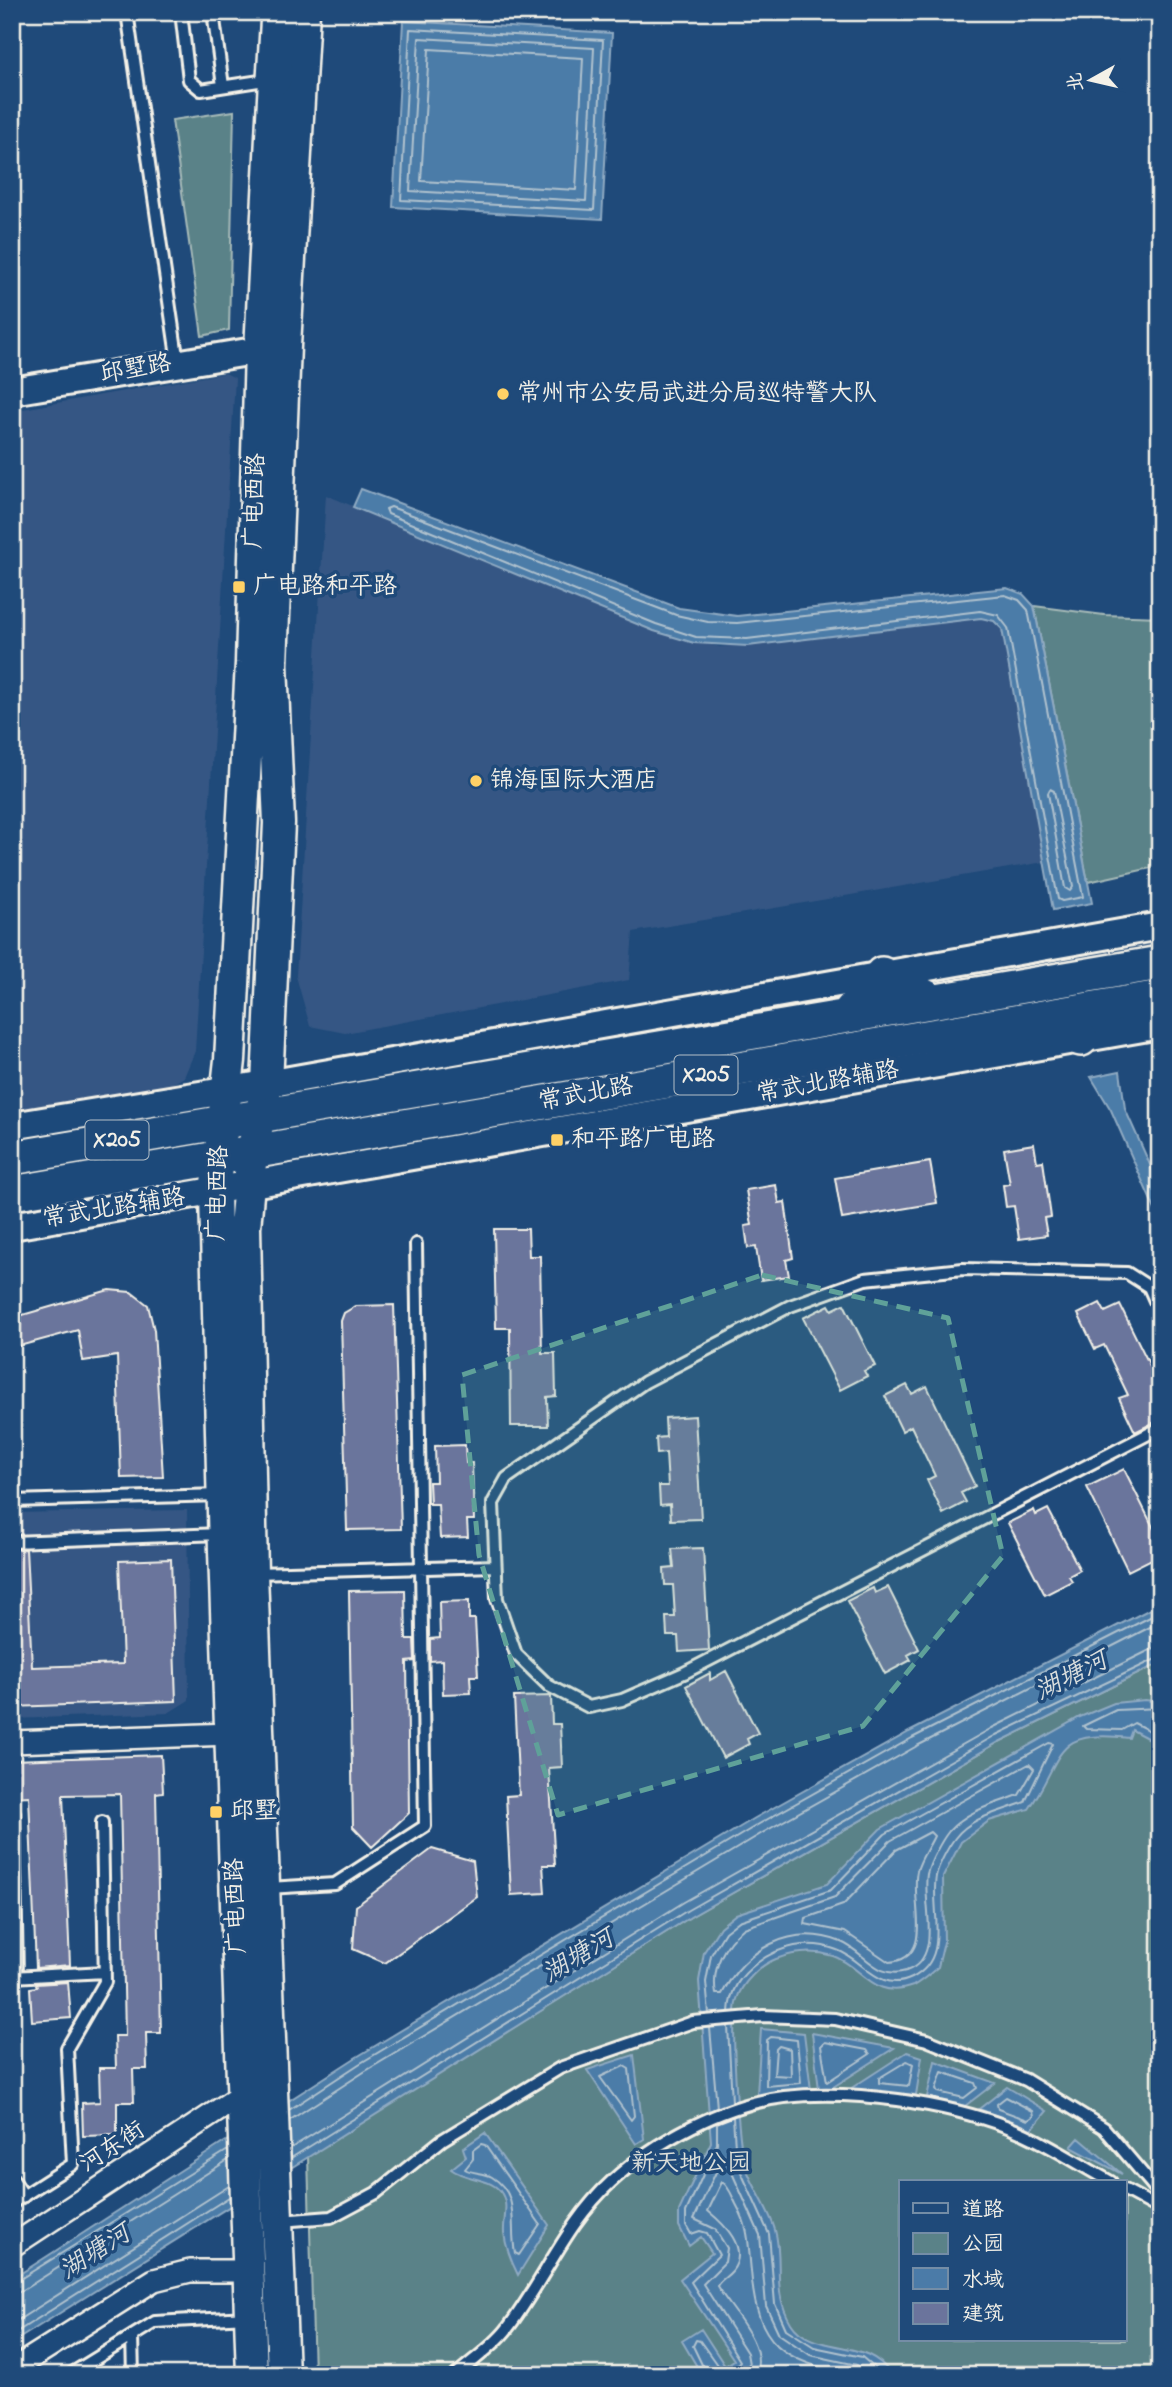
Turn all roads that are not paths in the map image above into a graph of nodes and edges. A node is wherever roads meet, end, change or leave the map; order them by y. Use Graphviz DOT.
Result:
graph roads {
  1 [pos="127,12"];
  2 [pos="181,12"];
  3 [pos="214,12"];
  4 [pos="278,12"];
  5 [pos="304,12"];
  6 [pos="274,79"];
  7 [pos="223,86"];
  8 [pos="260,350"];
  9 [pos="178,363"];
  10 [pos="12,391"];
  11 [pos="1160,926"];
  12 [pos="1160,963"];
  13 [pos="883,974"];
  14 [pos="1160,997"];
  15 [pos="934,1002"];
  16 [pos="846,1017"];
  17 [pos="1024,1020"];
  18 [pos="1160,1025"];
  19 [pos="1081,1039"];
  20 [pos="267,1084"];
  21 [pos="227,1090"];
  22 [pos="258,1117"];
  23 [pos="222,1122"];
  24 [pos="12,1126"];
  25 [pos="252,1152"];
  26 [pos="12,1158"];
  27 [pos="218,1158"];
  28 [pos="249,1186"];
  29 [pos="215,1192"];
  30 [pos="12,1193"];
  31 [pos="12,1226"];
  32 [pos="416,1244"];
  33 [pos="1154,1285"];
  34 [pos="1160,1312"];
  35 [pos="1160,1428"];
  36 [pos="222,1495"];
  37 [pos="12,1501"];
  38 [pos="223,1534"];
  39 [pos="12,1542"];
  40 [pos="495,1566"];
  41 [pos="422,1568"];
  42 [pos="253,1573"];
  43 [pos="230,1734"];
  44 [pos="12,1742"];
  45 [pos="14,1813"];
  46 [pos="102,1822"];
  47 [pos="265,1889"];
  48 [pos="104,1972"];
  49 [pos="15,1977"];
  50 [pos="244,2107"];
  51 [pos="12,2178"];
  52 [pos="1107,2180"];
  53 [pos="1126,2191"];
  54 [pos="1160,2194"];
  55 [pos="24,2196"];
  56 [pos="12,2203"];
  57 [pos="1160,2209"];
  58 [pos="278,2221"];
  59 [pos="12,2246"];
  60 [pos="250,2271"];
  61 [pos="251,2316"];
  62 [pos="132,2336"];
  63 [pos="12,2370"];
  64 [pos="69,2375"];
  65 [pos="133,2375"];
  66 [pos="252,2375"];
  67 [pos="283,2375"];
  68 [pos="456,2375"];
  1 -- 9 [label="lane"];
  2 -- 7 [label="lane"];
  3 -- 7 [label="lane"];
  4 -- 6 [label="main road, 广电西路"];
  5 -- 20 [label="main road, 广电西路"];
  6 -- 7 [label="lane"];
  6 -- 8 [label="main road, 广电西路"];
  8 -- 9 [label="street, 邱墅路"];
  8 -- 21 [label="main road, 广电西路"];
  9 -- 10 [label="street, 邱墅路"];
  11 -- 13 [label="street"];
  12 -- 15 [label="main road, 常武北路 / X205"];
  13 -- 15 [label="main road"];
  13 -- 16 [label="main road"];
  13 -- 20 [label="street"];
  14 -- 17 [label="main road, 常武北路 / X205"];
  15 -- 16 [label="main road, 常武北路 / X205"];
  16 -- 22 [label="main road, 常武北路 / X205"];
  17 -- 19 [label="main road"];
  17 -- 25 [label="main road, 常武北路 / X205"];
  18 -- 19 [label="street, 常武北路辅路"];
  19 -- 28 [label="street, 常武北路辅路"];
  20 -- 21 [label="street"];
  20 -- 22 [label="main road, 广电西路"];
  21 -- 23 [label="main road, 广电西路"];
  21 -- 24 [label="street"];
  22 -- 23 [label="main road, 常武北路 / X205"];
  22 -- 25 [label="main road, 广电西路"];
  23 -- 26 [label="main road, 常武北路 / X205"];
  23 -- 27 [label="main road, 广电西路"];
  25 -- 27 [label="main road, 常武北路 / X205"];
  25 -- 28 [label="main road, 广电西路"];
  27 -- 29 [label="main road, 广电西路"];
  27 -- 30 [label="main road, 常武北路 / X205"];
  28 -- 29 [label="street, 常武北路辅路"];
  28 -- 42 [label="main road, 广电西路"];
  29 -- 31 [label="street, 常武北路辅路"];
  29 -- 36 [label="main road, 广电西路"];
  32 -- 41 [label="lane"];
  33 -- 34 [label="lane"];
  33 -- 40 [label="lane"];
  35 -- 40 [label="lane"];
  36 -- 37 [label="lane"];
  36 -- 38 [label="main road, 广电西路"];
  38 -- 39 [label="lane"];
  38 -- 43 [label="main road, 广电西路"];
  40 -- 41 [label="lane"];
  41 -- 42 [label="lane"];
  41 -- 47 [label="lane"];
  42 -- 47 [label="main road, 广电西路"];
  43 -- 44 [label="street"];
  43 -- 50 [label="main road, 广电西路"];
  45 -- 49 [label="lane"];
  46 -- 48 [label="lane"];
  47 -- 58 [label="main road, 广电西路"];
  48 -- 49 [label="lane"];
  48 -- 55 [label="lane"];
  50 -- 59 [label="street, 河东街"];
  50 -- 60 [label="main road, 广电西路"];
  51 -- 55 [label="lane"];
  52 -- 68 [label="lane"];
  53 -- 57 [label="lane"];
  54 -- 58 [label="lane"];
  55 -- 56 [label="lane"];
  58 -- 67 [label="main road, 广电西路"];
  60 -- 61 [label="main road, 广电西路"];
  60 -- 63 [label="street"];
  61 -- 62 [label="lane"];
  61 -- 66 [label="main road, 广电西路"];
  62 -- 64 [label="lane"];
  62 -- 65 [label="lane"];
}
